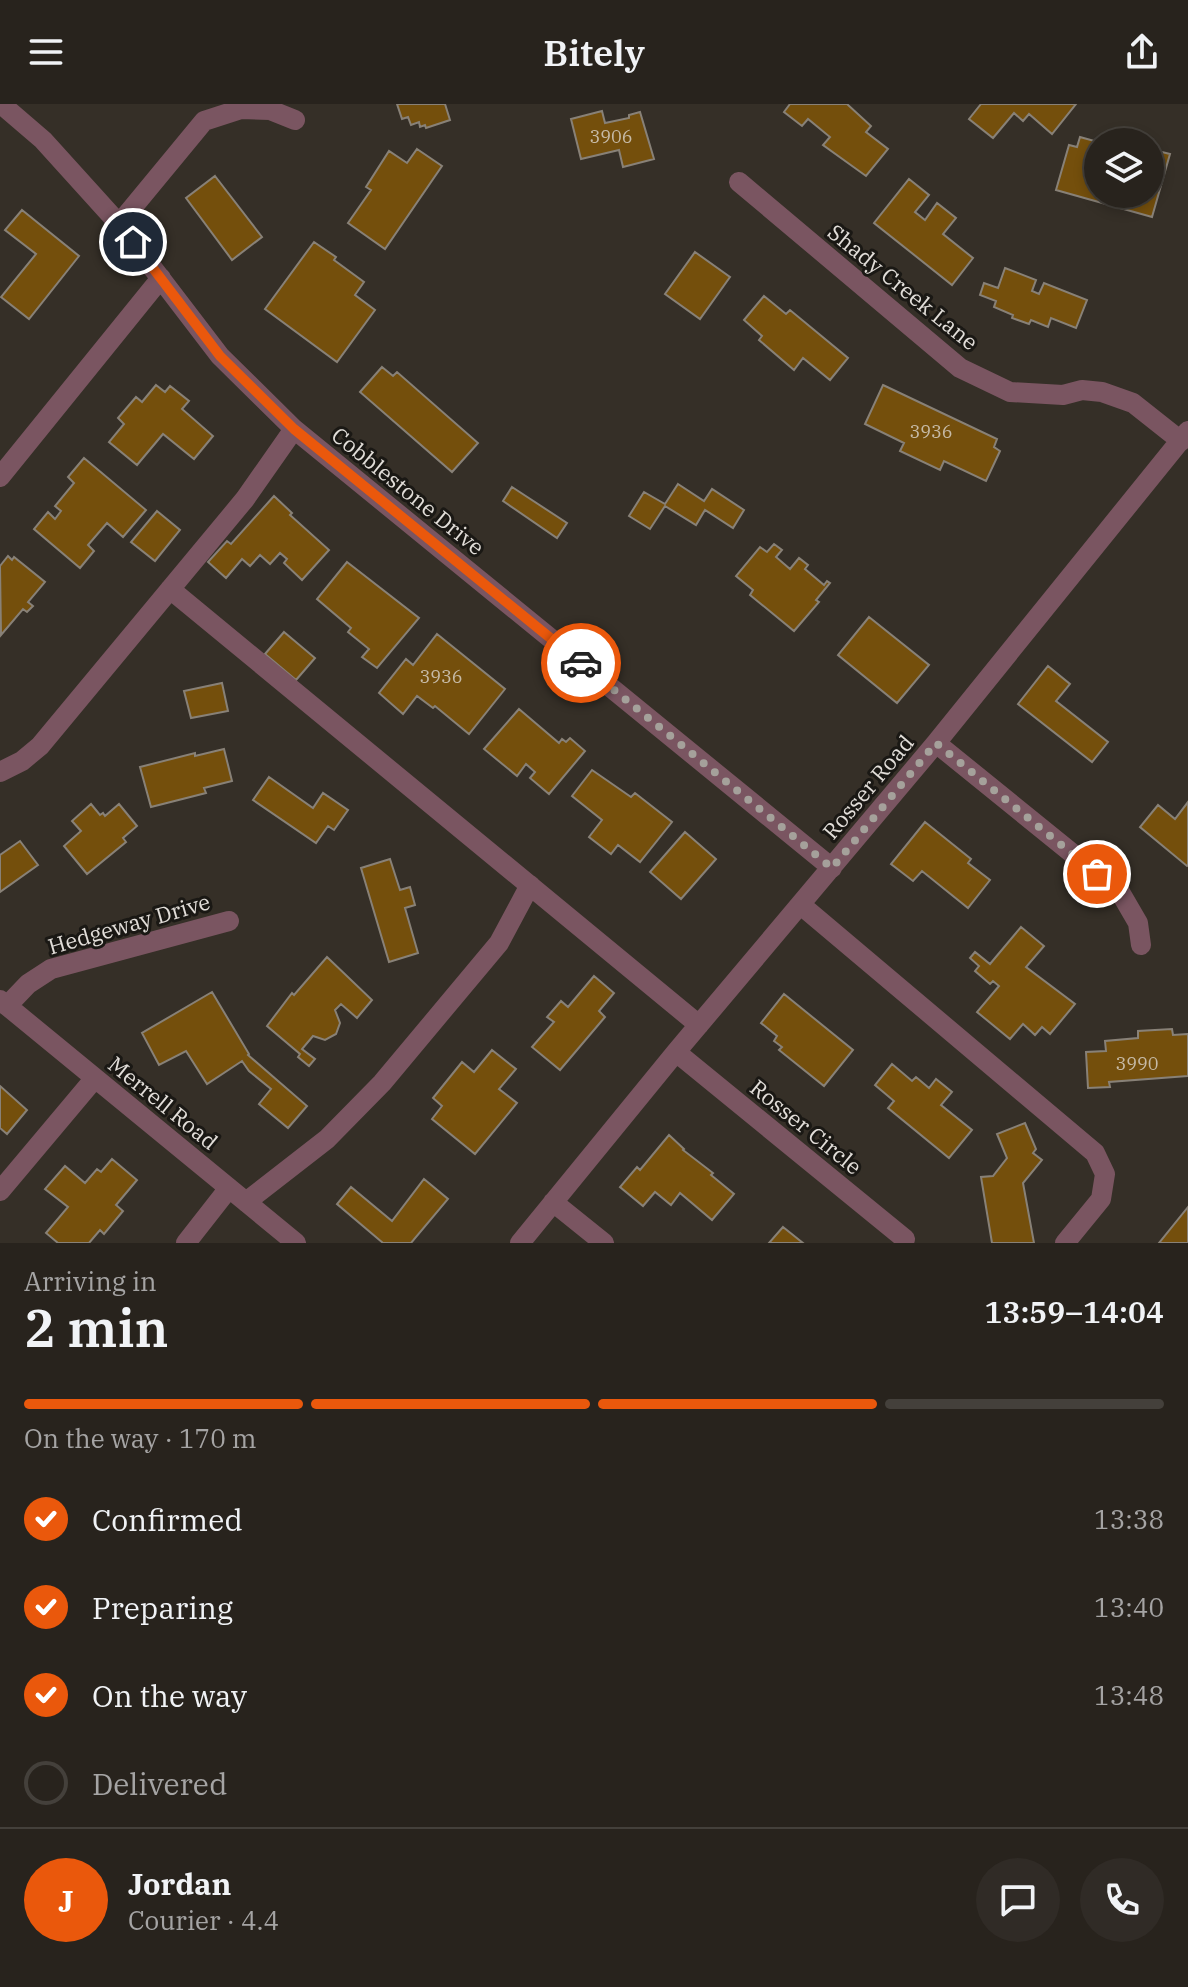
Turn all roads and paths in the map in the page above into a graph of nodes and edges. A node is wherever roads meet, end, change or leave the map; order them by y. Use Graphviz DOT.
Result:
graph roads {
  1 [pos="1,104"];
  2 [pos="295,120"];
  3 [pos="739,182"];
  4 [pos="119,224"];
  5 [pos="161,278"];
  6 [pos="294,429"];
  7 [pos="1184,436"];
  8 [pos="0,477"];
  9 [pos="170,589"];
  10 [pos="936,743"];
  11 [pos="0,772"];
  12 [pos="832,868"];
  13 [pos="530,885"];
  14 [pos="801,905"];
  15 [pos="229,921"];
  16 [pos="1141,945"];
  17 [pos="4,1003"];
  18 [pos="699,1025"];
  19 [pos="676,1052"];
  20 [pos="95,1078"];
  21 [pos="229,1188"];
  22 [pos="0,1191"];
  23 [pos="246,1202"];
  24 [pos="553,1202"];
  25 [pos="905,1239"];
  26 [pos="186,1243"];
  27 [pos="296,1243"];
  28 [pos="520,1243"];
  29 [pos="604,1243"];
  30 [pos="1065,1243"];
  1 -- 4 [label="street, Cobblestone Drive"];
  2 -- 4 [label="street"];
  3 -- 7 [label="street, Shady Creek Lane"];
  4 -- 5 [label="street, Cobblestone Drive"];
  5 -- 6 [label="street, Cobblestone Drive"];
  5 -- 8 [label="street"];
  6 -- 9 [label="street"];
  6 -- 12 [label="street, Cobblestone Drive"];
  7 -- 10 [label="street, Rosser Road"];
  9 -- 11 [label="street"];
  9 -- 13 [label="street"];
  10 -- 12 [label="street, Rosser Road"];
  10 -- 16 [label="street"];
  12 -- 14 [label="street, Rosser Road"];
  13 -- 18 [label="street"];
  13 -- 23 [label="street"];
  14 -- 18 [label="street, Rosser Road"];
  14 -- 30 [label="street"];
  15 -- 17 [label="street, Hedgeway Drive"];
  17 -- 20 [label="street, Merrell Road"];
  18 -- 19 [label="street, Rosser Road"];
  19 -- 24 [label="street, Rosser Road"];
  19 -- 25 [label="street, Rosser Circle"];
  20 -- 21 [label="street, Merrell Road"];
  20 -- 22 [label="street"];
  21 -- 23 [label="street, Merrell Road"];
  21 -- 26 [label="street"];
  23 -- 27 [label="street, Merrell Road"];
  24 -- 28 [label="street, Rosser Road"];
  24 -- 29 [label="street"];
}
